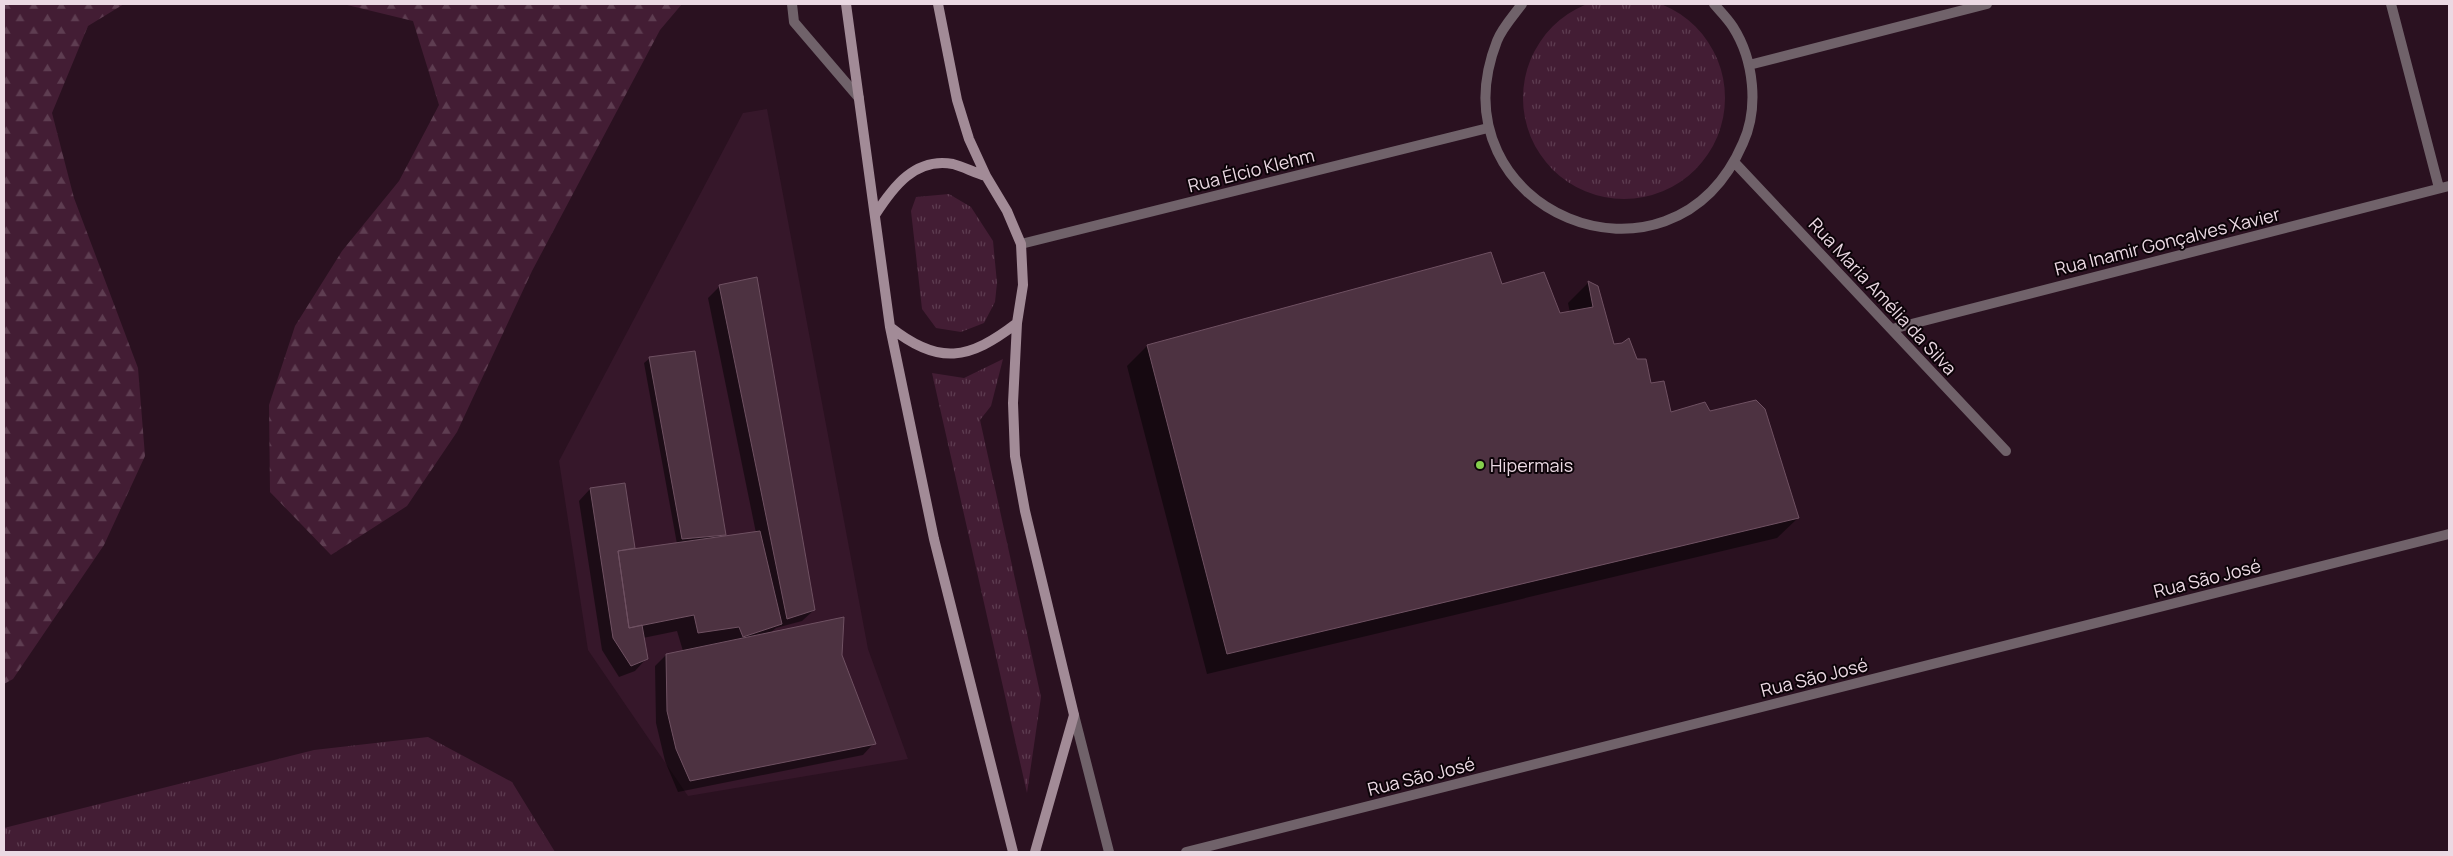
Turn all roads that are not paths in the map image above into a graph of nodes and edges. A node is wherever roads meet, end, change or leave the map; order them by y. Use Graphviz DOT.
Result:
graph roads {
  1 [pos="792,4"];
  2 [pos="846,4"];
  3 [pos="938,4"];
  4 [pos="1522,4"];
  5 [pos="1714,4"];
  6 [pos="1987,4"];
  7 [pos="2391,4"];
  8 [pos="1749,65"];
  9 [pos="859,98"];
  10 [pos="1488,128"];
  11 [pos="1735,163"];
  12 [pos="986,176"];
  13 [pos="2444,187"];
  14 [pos="875,215"];
  15 [pos="1020,244"];
  16 [pos="1017,323"];
  17 [pos="890,327"];
  18 [pos="1892,329"];
  19 [pos="2006,451"];
  20 [pos="2449,534"];
  21 [pos="1074,715"];
  22 [pos="1013,852"];
  23 [pos="1035,852"];
  24 [pos="1109,852"];
  25 [pos="1186,852"];
  1 -- 9 [label="street"];
  2 -- 9 [label="main road"];
  3 -- 12 [label="main road"];
  4 -- 10 [label="street"];
  5 -- 8 [label="street"];
  6 -- 8 [label="street"];
  7 -- 13 [label="street"];
  8 -- 11 [label="street"];
  9 -- 14 [label="main road"];
  10 -- 11 [label="street"];
  10 -- 15 [label="street, Rua Élcio Klehm"];
  11 -- 18 [label="street, Rua Maria Amélia da Silva"];
  12 -- 14 [label="main road"];
  12 -- 15 [label="main road"];
  13 -- 18 [label="street, Rua Inamir Gonçalves Xavier"];
  14 -- 17 [label="main road"];
  15 -- 16 [label="main road"];
  16 -- 17 [label="main road"];
  16 -- 21 [label="main road"];
  17 -- 22 [label="main road"];
  18 -- 19 [label="street, Rua Maria Amélia da Silva"];
  20 -- 25 [label="street, Rua São José"];
  21 -- 23 [label="main road"];
  21 -- 24 [label="street"];
}
